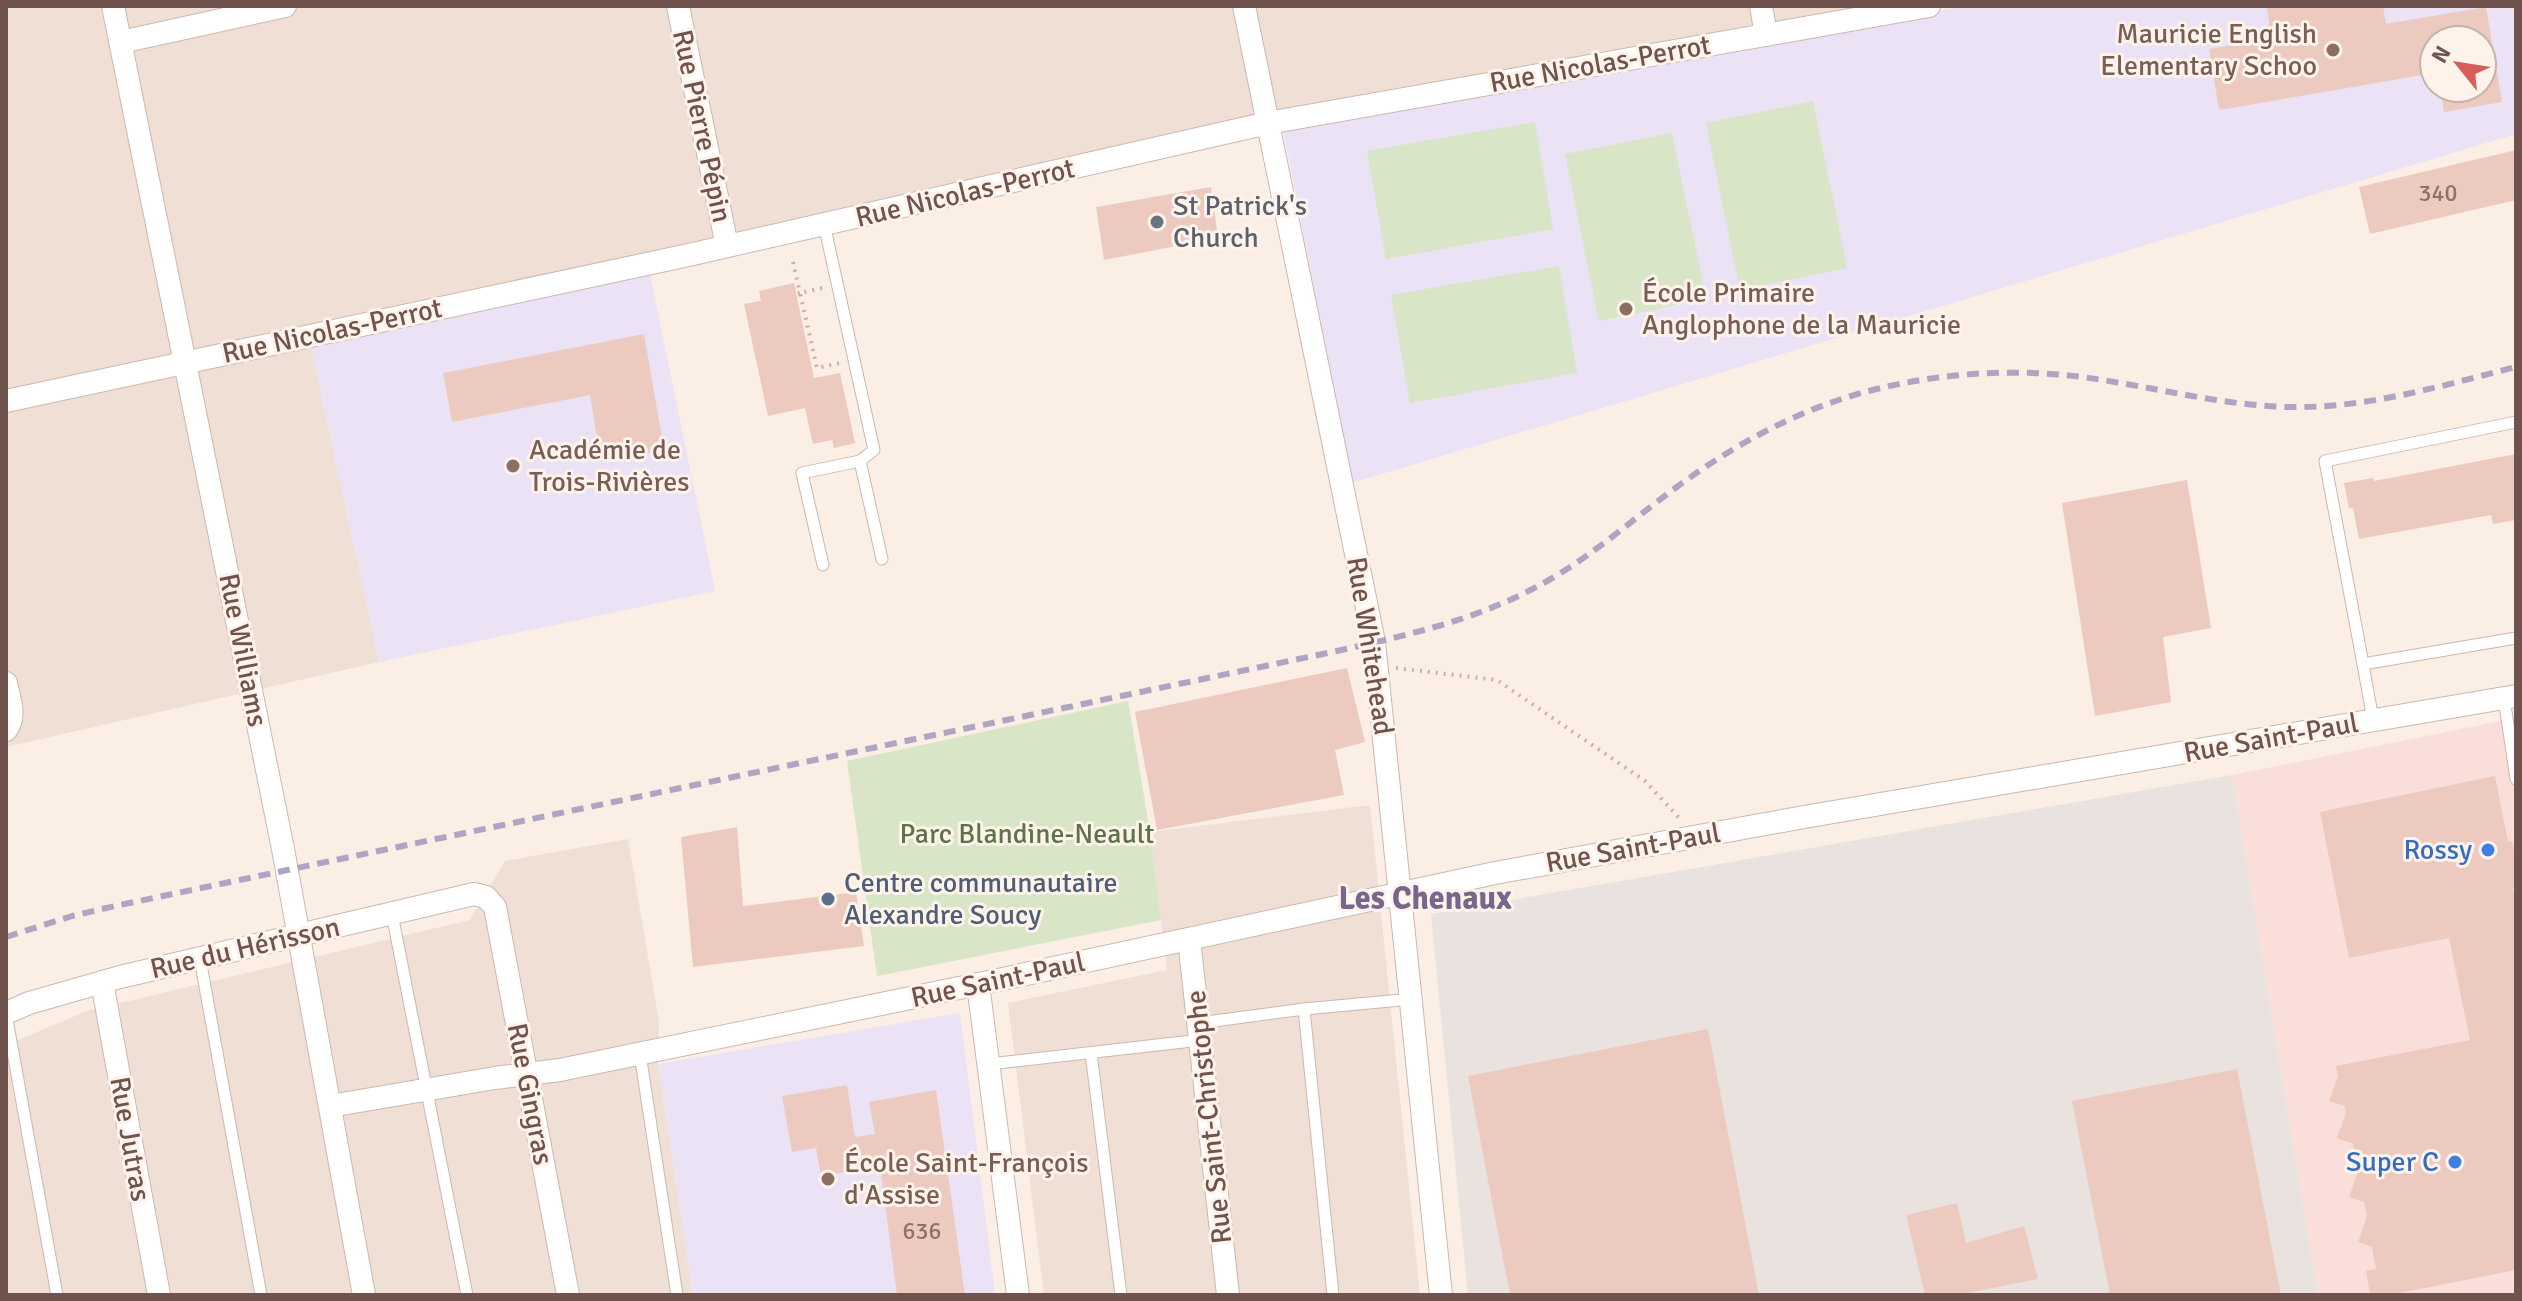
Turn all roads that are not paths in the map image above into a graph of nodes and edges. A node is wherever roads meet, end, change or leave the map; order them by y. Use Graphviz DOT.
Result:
graph roads {
  1 [pos="113,6"];
  2 [pos="285,6"];
  3 [pos="678,6"];
  4 [pos="1244,6"];
  5 [pos="1761,6"];
  6 [pos="1929,6"];
  7 [pos="1766,35"];
  8 [pos="121,42"];
  9 [pos="1268,123"];
  10 [pos="824,224"];
  11 [pos="727,246"];
  12 [pos="185,362"];
  13 [pos="6,401"];
  14 [pos="2516,422"];
  15 [pos="860,461"];
  16 [pos="882,559"];
  17 [pos="823,565"];
  18 [pos="2516,638"];
  19 [pos="2363,664"];
  20 [pos="6,683"];
  21 [pos="2510,697"];
  22 [pos="2373,720"];
  23 [pos="6,730"];
  24 [pos="2514,753"];
  25 [pos="2516,779"];
  26 [pos="1401,892"];
  27 [pos="486,897"];
  28 [pos="392,914"];
  29 [pos="299,936"];
  30 [pos="1189,939"];
  31 [pos="200,959"];
  32 [pos="102,982"];
  33 [pos="978,984"];
  34 [pos="1412,999"];
  35 [pos="1304,1009"];
  36 [pos="6,1013"];
  37 [pos="1200,1032"];
  38 [pos="1091,1053"];
  39 [pos="640,1054"];
  40 [pos="989,1064"];
  41 [pos="527,1075"];
  42 [pos="427,1090"];
  43 [pos="330,1106"];
  44 [pos="57,1295"];
  45 [pos="159,1295"];
  46 [pos="261,1295"];
  47 [pos="364,1295"];
  48 [pos="467,1295"];
  49 [pos="568,1295"];
  50 [pos="677,1295"];
  51 [pos="1018,1295"];
  52 [pos="1121,1295"];
  53 [pos="1228,1295"];
  54 [pos="1333,1295"];
  55 [pos="1441,1295"];
  1 -- 8 [label="street, Rue Williams"];
  2 -- 8 [label="street"];
  3 -- 11 [label="street, Rue Pierre Pépin"];
  4 -- 9 [label="street, Rue Whitehead"];
  5 -- 7 [label="street"];
  6 -- 7 [label="street, Rue Nicolas-Perrot"];
  7 -- 9 [label="street, Rue Nicolas-Perrot"];
  8 -- 12 [label="street, Rue Williams"];
  9 -- 10 [label="street, Rue Nicolas-Perrot"];
  9 -- 26 [label="street, Rue Whitehead"];
  10 -- 11 [label="street, Rue Nicolas-Perrot"];
  10 -- 15 [label="lane"];
  11 -- 12 [label="street, Rue Nicolas-Perrot"];
  12 -- 13 [label="street, Rue Nicolas-Perrot"];
  12 -- 29 [label="street, Rue Williams"];
  14 -- 19 [label="lane"];
  15 -- 16 [label="lane"];
  15 -- 17 [label="lane"];
  18 -- 19 [label="lane"];
  19 -- 22 [label="lane"];
  20 -- 23 [label="street"];
  21 -- 22 [label="street, Rue Saint-Paul"];
  21 -- 24 [label="lane"];
  22 -- 26 [label="street, Rue Saint-Paul"];
  24 -- 25 [label="lane"];
  26 -- 30 [label="street, Rue Saint-Paul"];
  26 -- 34 [label="street, Rue Whitehead"];
  27 -- 28 [label="street, Rue du Hérisson"];
  27 -- 41 [label="street, Rue Gingras"];
  28 -- 29 [label="street, Rue du Hérisson"];
  28 -- 42 [label="lane"];
  29 -- 31 [label="street, Rue du Hérisson"];
  29 -- 43 [label="street, Rue Williams"];
  30 -- 33 [label="street, Rue Saint-Paul"];
  30 -- 37 [label="street, Rue Saint-Christophe"];
  31 -- 32 [label="street, Rue du Hérisson"];
  31 -- 46 [label="lane"];
  32 -- 36 [label="street, Rue du Hérisson"];
  32 -- 45 [label="street, Rue Jutras"];
  33 -- 39 [label="street, Rue Saint-Paul"];
  33 -- 40 [label="street"];
  34 -- 35 [label="lane"];
  34 -- 55 [label="street, Rue Whitehead"];
  35 -- 37 [label="lane"];
  35 -- 54 [label="lane"];
  36 -- 44 [label="lane"];
  37 -- 38 [label="lane"];
  37 -- 53 [label="street, Rue Saint-Christophe"];
  38 -- 40 [label="lane"];
  38 -- 52 [label="lane"];
  39 -- 41 [label="street, Rue Saint-Paul"];
  39 -- 50 [label="lane"];
  40 -- 51 [label="street"];
  41 -- 42 [label="street, Rue Saint-Paul"];
  41 -- 49 [label="street, Rue Gingras"];
  42 -- 43 [label="street, Rue Saint-Paul"];
  42 -- 48 [label="lane"];
  43 -- 47 [label="street, Rue Williams"];
}
